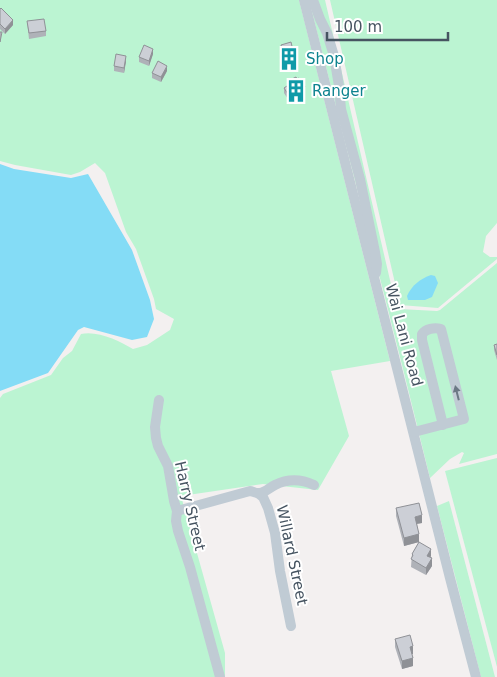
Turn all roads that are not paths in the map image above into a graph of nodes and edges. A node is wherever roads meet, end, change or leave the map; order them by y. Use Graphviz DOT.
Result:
graph roads {
  1 [pos="304,0"];
  2 [pos="313,0"];
  3 [pos="374,281"];
  4 [pos="159,400"];
  5 [pos="443,425"];
  6 [pos="414,432"];
  7 [pos="314,485"];
  8 [pos="258,493"];
  9 [pos="178,512"];
  10 [pos="291,626"];
  11 [pos="220,677"];
  12 [pos="476,677"];
  1 -- 3 [label="street, Wai Lani Road"];
  2 -- 3 [label="street"];
  3 -- 6 [label="street, Wai Lani Road"];
  4 -- 9 [label="street, Harry Street"];
  5 -- 5 [label="street, one-way"];
  5 -- 6 [label="street"];
  6 -- 12 [label="street, Wai Lani Road"];
  7 -- 8 [label="street"];
  8 -- 9 [label="street"];
  8 -- 10 [label="street, Willard Street"];
  9 -- 11 [label="street, Harry Street"];
}
